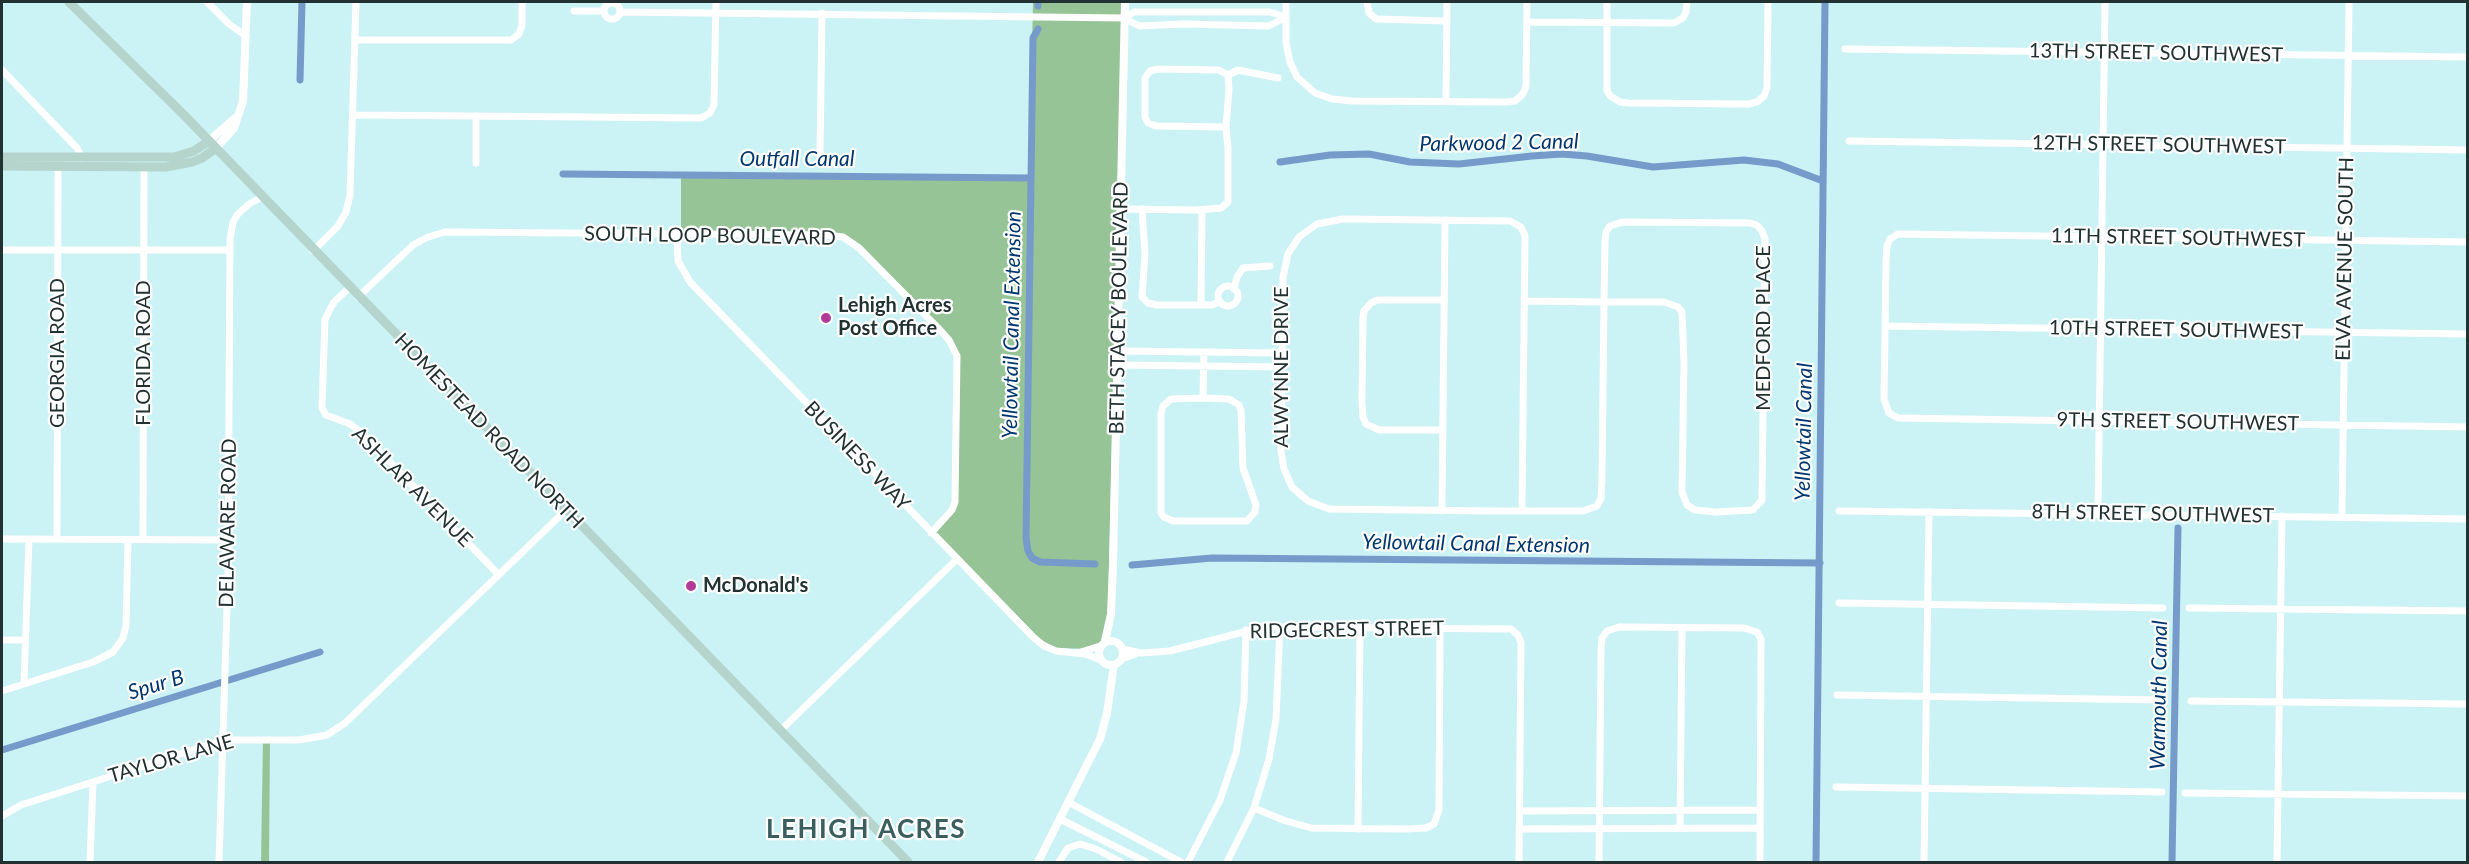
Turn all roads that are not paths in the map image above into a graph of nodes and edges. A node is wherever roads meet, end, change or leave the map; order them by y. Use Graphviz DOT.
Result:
graph roads {
  1 [pos="69,2"];
  2 [pos="207,2"];
  3 [pos="248,2"];
  4 [pos="356,2"];
  5 [pos="522,2"];
  6 [pos="612,2"];
  7 [pos="716,2"];
  8 [pos="1125,2"];
  9 [pos="1286,2"];
  10 [pos="1366,2"];
  11 [pos="1447,2"];
  12 [pos="1527,2"];
  13 [pos="1607,2"];
  14 [pos="1687,2"];
  15 [pos="1768,2"];
  16 [pos="2105,2"];
  17 [pos="2349,2"];
  18 [pos="574,10"];
  19 [pos="604,11"];
  20 [pos="621,12"];
  21 [pos="716,12"];
  22 [pos="822,13"];
  23 [pos="1286,17"];
  24 [pos="1124,18"];
  25 [pos="1446,21"];
  26 [pos="1527,22"];
  27 [pos="1607,23"];
  28 [pos="246,36"];
  29 [pos="355,40"];
  30 [pos="1845,49"];
  31 [pos="2104,52"];
  32 [pos="2348,56"];
  33 [pos="2468,57"];
  34 [pos="2,70"];
  35 [pos="1228,75"];
  36 [pos="1278,78"];
  37 [pos="1446,101"];
  38 [pos="353,115"];
  39 [pos="476,116"];
  40 [pos="1226,127"];
  41 [pos="1850,141"];
  42 [pos="212,144"];
  43 [pos="2103,144"];
  44 [pos="2347,148"];
  45 [pos="2468,150"];
  46 [pos="820,152"];
  47 [pos="2,158"];
  48 [pos="82,158"];
  49 [pos="476,163"];
  50 [pos="2,166"];
  51 [pos="58,167"];
  52 [pos="144,167"];
  53 [pos="262,196"];
  54 [pos="1121,209"];
  55 [pos="1142,209"];
  56 [pos="1202,210"];
  57 [pos="1445,220"];
  58 [pos="677,233"];
  59 [pos="2102,237"];
  60 [pos="2346,240"];
  61 [pos="2468,242"];
  62 [pos="2,249"];
  63 [pos="59,250"];
  64 [pos="144,250"];
  65 [pos="230,250"];
  66 [pos="313,250"];
  67 [pos="1270,266"];
  68 [pos="350,288"];
  69 [pos="1234,289"];
  70 [pos="358,297"];
  71 [pos="1443,300"];
  72 [pos="1219,302"];
  73 [pos="1524,302"];
  74 [pos="1604,302"];
  75 [pos="1201,305"];
  76 [pos="1886,326"];
  77 [pos="2101,329"];
  78 [pos="2344,333"];
  79 [pos="2468,334"];
  80 [pos="1118,351"];
  81 [pos="1204,352"];
  82 [pos="1282,353"];
  83 [pos="1118,364"];
  84 [pos="1203,365"];
  85 [pos="1282,367"];
  86 [pos="1203,398"];
  87 [pos="2099,422"];
  88 [pos="2343,425"];
  89 [pos="2468,427"];
  90 [pos="1442,430"];
  91 [pos="566,510"];
  92 [pos="1442,511"];
  93 [pos="1522,511"];
  94 [pos="1839,511"];
  95 [pos="1929,512"];
  96 [pos="2098,513"];
  97 [pos="2282,516"];
  98 [pos="2342,517"];
  99 [pos="2468,519"];
  100 [pos="932,533"];
  101 [pos="2,539"];
  102 [pos="29,539"];
  103 [pos="57,539"];
  104 [pos="143,539"];
  105 [pos="129,540"];
  106 [pos="229,540"];
  107 [pos="957,559"];
  108 [pos="498,574"];
  109 [pos="1839,603"];
  110 [pos="1928,604"];
  111 [pos="2163,608"];
  112 [pos="2189,608"];
  113 [pos="2281,609"];
  114 [pos="2468,611"];
  115 [pos="1111,614"];
  116 [pos="1280,627"];
  117 [pos="1360,627"];
  118 [pos="1440,627"];
  119 [pos="1682,628"];
  120 [pos="1246,630"];
  121 [pos="2,640"];
  122 [pos="25,640"];
  123 [pos="1115,641"];
  124 [pos="1103,644"];
  125 [pos="1070,653"];
  126 [pos="1119,657"];
  127 [pos="1102,661"];
  128 [pos="24,683"];
  129 [pos="1110,684"];
  130 [pos="2,691"];
  131 [pos="1837,695"];
  132 [pos="1926,696"];
  133 [pos="2162,700"];
  134 [pos="2191,700"];
  135 [pos="2279,701"];
  136 [pos="2468,704"];
  137 [pos="780,730"];
  138 [pos="224,740"];
  139 [pos="93,782"];
  140 [pos="1836,787"];
  141 [pos="1925,789"];
  142 [pos="2162,792"];
  143 [pos="2185,792"];
  144 [pos="2278,794"];
  145 [pos="2468,796"];
  146 [pos="1068,802"];
  147 [pos="1254,808"];
  148 [pos="1760,810"];
  149 [pos="1519,811"];
  150 [pos="1680,811"];
  151 [pos="1599,812"];
  152 [pos="2,816"];
  153 [pos="1060,819"];
  154 [pos="1599,828"];
  155 [pos="1680,828"];
  156 [pos="1759,828"];
  157 [pos="1358,829"];
  158 [pos="1519,829"];
  159 [pos="1100,838"];
  160 [pos="1095,849"];
  161 [pos="90,862"];
  162 [pos="219,862"];
  163 [pos="908,862"];
  164 [pos="1038,862"];
  165 [pos="1059,862"];
  166 [pos="1121,862"];
  167 [pos="1146,862"];
  168 [pos="1181,862"];
  169 [pos="1188,862"];
  170 [pos="1227,862"];
  171 [pos="1519,862"];
  172 [pos="1599,862"];
  173 [pos="1760,862"];
  174 [pos="1924,862"];
  175 [pos="2277,862"];
  1 -- 42 [label="main road, HOMESTEAD ROAD NORTH"];
  2 -- 28 [label="street"];
  3 -- 28 [label="street"];
  4 -- 29 [label="street"];
  5 -- 29 [label="street"];
  6 -- 19 [label="street"];
  6 -- 20 [label="street"];
  7 -- 21 [label="street"];
  8 -- 24 [label="street, BETH STACEY BOULEVARD"];
  9 -- 23 [label="street"];
  10 -- 25 [label="street"];
  11 -- 25 [label="street"];
  12 -- 26 [label="street"];
  13 -- 27 [label="street"];
  14 -- 27 [label="street"];
  15 -- 27 [label="street"];
  16 -- 31 [label="street"];
  17 -- 32 [label="street, ELVA AVENUE SOUTH"];
  18 -- 19 [label="street"];
  19 -- 20 [label="street"];
  20 -- 21 [label="street"];
  21 -- 22 [label="street"];
  21 -- 39 [label="street"];
  22 -- 24 [label="street"];
  22 -- 46 [label="street"];
  23 -- 24 [label="street"];
  23 -- 24 [label="street"];
  23 -- 37 [label="street"];
  24 -- 54 [label="street, BETH STACEY BOULEVARD"];
  25 -- 37 [label="street"];
  26 -- 27 [label="street"];
  26 -- 37 [label="street"];
  28 -- 42 [label="street"];
  29 -- 38 [label="street"];
  30 -- 31 [label="street, 13TH STREET SOUTHWEST"];
  31 -- 32 [label="street, 13TH STREET SOUTHWEST"];
  31 -- 43 [label="street"];
  32 -- 33 [label="street, 13TH STREET SOUTHWEST"];
  32 -- 44 [label="street, ELVA AVENUE SOUTH"];
  34 -- 48 [label="street"];
  35 -- 36 [label="street"];
  35 -- 40 [label="street"];
  35 -- 40 [label="street"];
  38 -- 39 [label="street"];
  38 -- 66 [label="street"];
  39 -- 49 [label="street"];
  40 -- 56 [label="street"];
  41 -- 43 [label="street, 12TH STREET SOUTHWEST"];
  42 -- 48 [label="main road"];
  42 -- 52 [label="main road"];
  42 -- 53 [label="main road, HOMESTEAD ROAD NORTH"];
  43 -- 44 [label="street, 12TH STREET SOUTHWEST"];
  43 -- 59 [label="street"];
  44 -- 45 [label="street, 12TH STREET SOUTHWEST"];
  44 -- 60 [label="street, ELVA AVENUE SOUTH"];
  47 -- 48 [label="main road"];
  50 -- 51 [label="main road"];
  51 -- 52 [label="main road"];
  51 -- 63 [label="street, GEORGIA ROAD"];
  52 -- 64 [label="street, FLORIDA ROAD"];
  53 -- 65 [label="street, DELAWARE ROAD"];
  53 -- 66 [label="main road, HOMESTEAD ROAD NORTH"];
  54 -- 55 [label="street"];
  54 -- 80 [label="street, BETH STACEY BOULEVARD"];
  55 -- 56 [label="street"];
  55 -- 75 [label="street"];
  56 -- 75 [label="street"];
  57 -- 71 [label="street"];
  57 -- 73 [label="street, ALWYNNE DRIVE"];
  57 -- 82 [label="street, ALWYNNE DRIVE"];
  58 -- 70 [label="street, SOUTH LOOP BOULEVARD"];
  58 -- 100 [label="street, BUSINESS WAY"];
  58 -- 100 [label="street, SOUTH LOOP BOULEVARD"];
  59 -- 60 [label="street, 11TH STREET SOUTHWEST"];
  59 -- 76 [label="street, 11TH STREET SOUTHWEST"];
  59 -- 77 [label="street"];
  60 -- 61 [label="street, 11TH STREET SOUTHWEST"];
  60 -- 78 [label="street, ELVA AVENUE SOUTH"];
  62 -- 63 [label="street"];
  63 -- 64 [label="street"];
  63 -- 103 [label="street, GEORGIA ROAD"];
  64 -- 65 [label="street"];
  64 -- 104 [label="street, FLORIDA ROAD"];
  65 -- 106 [label="street, DELAWARE ROAD"];
  66 -- 68 [label="main road, HOMESTEAD ROAD NORTH"];
  67 -- 69 [label="street"];
  68 -- 70 [label="main road, HOMESTEAD ROAD NORTH"];
  68 -- 108 [label="street, ASHLAR AVENUE"];
  69 -- 72 [label="street"];
  69 -- 72 [label="street"];
  70 -- 91 [label="main road, HOMESTEAD ROAD NORTH"];
  71 -- 90 [label="street"];
  71 -- 90 [label="street"];
  72 -- 75 [label="street"];
  73 -- 74 [label="street"];
  73 -- 93 [label="street"];
  74 -- 74 [label="street, MEDFORD PLACE"];
  74 -- 93 [label="street, ALWYNNE DRIVE"];
  76 -- 77 [label="street, 10TH STREET SOUTHWEST"];
  76 -- 87 [label="street, 9TH STREET SOUTHWEST"];
  77 -- 78 [label="street, 10TH STREET SOUTHWEST"];
  77 -- 87 [label="street"];
  78 -- 79 [label="street, 10TH STREET SOUTHWEST"];
  78 -- 88 [label="street, ELVA AVENUE SOUTH"];
  80 -- 81 [label="street"];
  80 -- 83 [label="street, BETH STACEY BOULEVARD"];
  81 -- 82 [label="street"];
  81 -- 84 [label="street"];
  82 -- 85 [label="street, ALWYNNE DRIVE"];
  83 -- 84 [label="street"];
  83 -- 115 [label="street, BETH STACEY BOULEVARD"];
  84 -- 85 [label="street"];
  84 -- 86 [label="street"];
  85 -- 92 [label="street, ALWYNNE DRIVE"];
  86 -- 86 [label="street"];
  87 -- 88 [label="street, 9TH STREET SOUTHWEST"];
  87 -- 96 [label="street"];
  88 -- 89 [label="street, 9TH STREET SOUTHWEST"];
  88 -- 98 [label="street, ELVA AVENUE SOUTH"];
  90 -- 92 [label="street"];
  91 -- 108 [label="street"];
  91 -- 137 [label="main road, HOMESTEAD ROAD NORTH"];
  92 -- 93 [label="street, ALWYNNE DRIVE"];
  94 -- 95 [label="street, 8TH STREET SOUTHWEST"];
  95 -- 96 [label="street, 8TH STREET SOUTHWEST"];
  95 -- 110 [label="street"];
  96 -- 97 [label="street, 8TH STREET SOUTHWEST"];
  97 -- 98 [label="street, 8TH STREET SOUTHWEST"];
  97 -- 113 [label="street"];
  98 -- 99 [label="street, 8TH STREET SOUTHWEST"];
  100 -- 107 [label="street, BUSINESS WAY"];
  101 -- 102 [label="street"];
  102 -- 103 [label="street"];
  102 -- 122 [label="street"];
  103 -- 105 [label="street"];
  104 -- 105 [label="street"];
  104 -- 106 [label="street"];
  105 -- 128 [label="street"];
  106 -- 138 [label="street, DELAWARE ROAD"];
  107 -- 125 [label="street, BUSINESS WAY"];
  107 -- 137 [label="street"];
  108 -- 138 [label="street, TAYLOR LANE"];
  109 -- 110 [label="street"];
  110 -- 111 [label="street"];
  110 -- 132 [label="street"];
  112 -- 113 [label="street"];
  113 -- 114 [label="street"];
  113 -- 135 [label="street"];
  115 -- 123 [label="street, BETH STACEY BOULEVARD"];
  115 -- 124 [label="street, BETH STACEY BOULEVARD"];
  116 -- 117 [label="street, RIDGECREST STREET"];
  116 -- 120 [label="street, RIDGECREST STREET"];
  116 -- 147 [label="street"];
  117 -- 118 [label="street, RIDGECREST STREET"];
  117 -- 157 [label="street"];
  118 -- 149 [label="street, RIDGECREST STREET"];
  118 -- 157 [label="street"];
  119 -- 148 [label="street"];
  119 -- 150 [label="street"];
  119 -- 151 [label="street"];
  120 -- 126 [label="street, RIDGECREST STREET"];
  120 -- 169 [label="street"];
  121 -- 122 [label="street"];
  122 -- 128 [label="street"];
  123 -- 124 [label="street"];
  123 -- 126 [label="street"];
  124 -- 125 [label="street"];
  124 -- 127 [label="street, BETH STACEY BOULEVARD"];
  125 -- 127 [label="street, BUSINESS WAY"];
  126 -- 127 [label="street"];
  126 -- 129 [label="street"];
  127 -- 129 [label="street"];
  128 -- 130 [label="street"];
  129 -- 146 [label="street"];
  131 -- 132 [label="street"];
  132 -- 133 [label="street"];
  132 -- 141 [label="street"];
  134 -- 135 [label="street"];
  135 -- 136 [label="street"];
  135 -- 144 [label="street"];
  137 -- 163 [label="main road, HOMESTEAD ROAD NORTH"];
  138 -- 139 [label="street, TAYLOR LANE"];
  138 -- 162 [label="street, DELAWARE ROAD"];
  139 -- 152 [label="street, TAYLOR LANE"];
  139 -- 161 [label="street"];
  140 -- 141 [label="street"];
  141 -- 142 [label="street"];
  141 -- 174 [label="street"];
  143 -- 144 [label="street"];
  144 -- 145 [label="street"];
  144 -- 175 [label="street"];
  146 -- 153 [label="street"];
  146 -- 168 [label="street"];
  147 -- 157 [label="street"];
  147 -- 170 [label="street"];
  148 -- 150 [label="street"];
  148 -- 156 [label="street"];
  149 -- 151 [label="street"];
  149 -- 158 [label="street"];
  150 -- 151 [label="street"];
  150 -- 155 [label="street"];
  151 -- 154 [label="street"];
  153 -- 159 [label="street"];
  153 -- 164 [label="street"];
  154 -- 155 [label="street"];
  154 -- 158 [label="street"];
  154 -- 172 [label="street"];
  155 -- 156 [label="street"];
  156 -- 173 [label="street"];
  158 -- 171 [label="street"];
  159 -- 160 [label="street"];
  159 -- 167 [label="street"];
  160 -- 165 [label="street"];
  160 -- 166 [label="street"];
}
